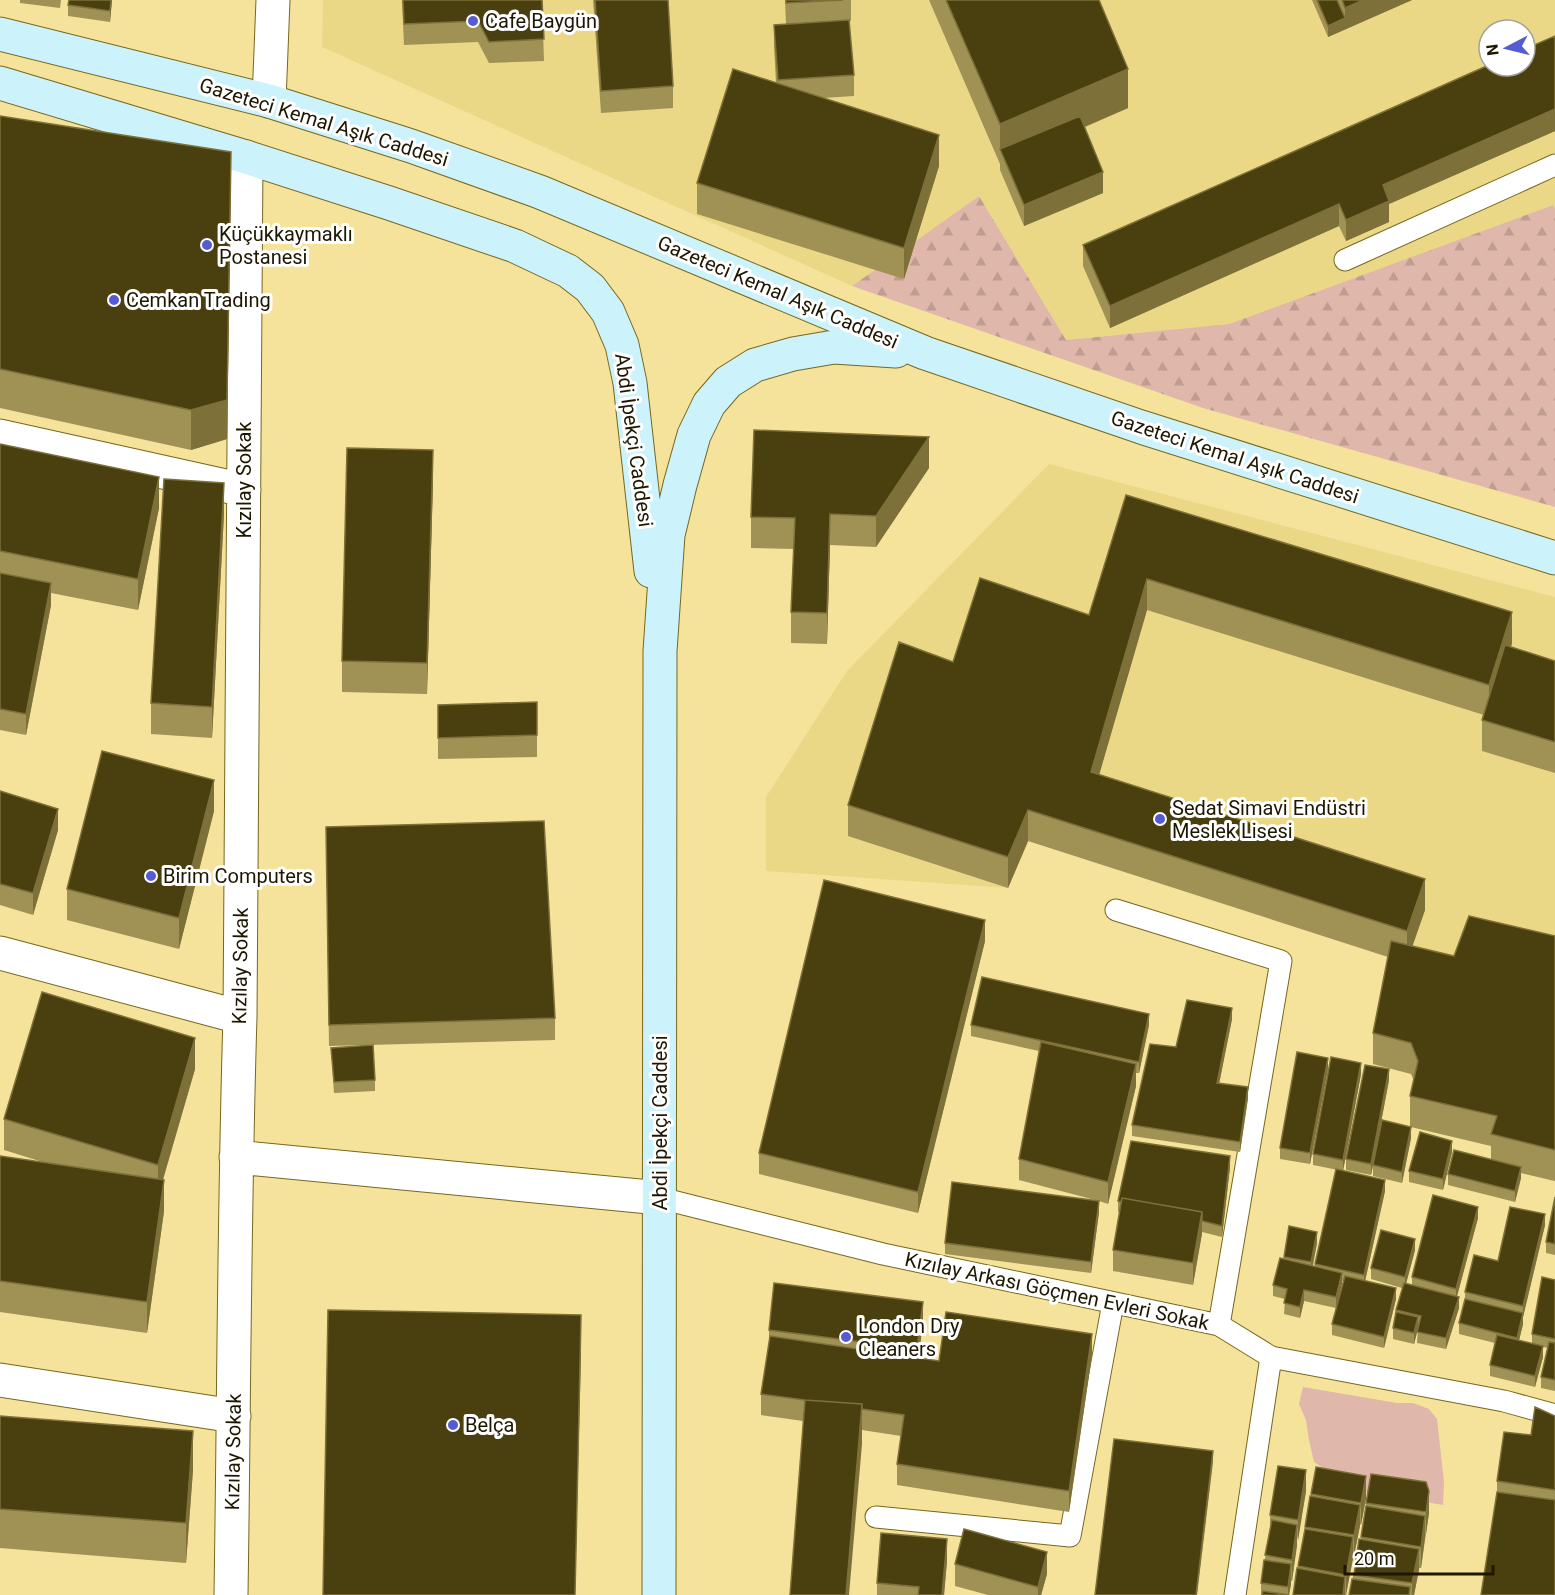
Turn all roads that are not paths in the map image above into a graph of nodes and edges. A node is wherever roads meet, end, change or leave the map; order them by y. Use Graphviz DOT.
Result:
graph roads {
  1 [pos="273,0"];
  2 [pos="0,34"];
  3 [pos="0,83"];
  4 [pos="269,102"];
  5 [pos="246,157"];
  6 [pos="1555,165"];
  7 [pos="1345,260"];
  8 [pos="925,353"];
  9 [pos="0,436"];
  10 [pos="244,490"];
  11 [pos="1555,558"];
  12 [pos="660,651"];
  13 [pos="1116,910"];
  14 [pos="0,953"];
  15 [pos="240,1017"];
  16 [pos="236,1157"];
  17 [pos="660,1198"];
  18 [pos="1113,1303"];
  19 [pos="1219,1325"];
  20 [pos="1271,1357"];
  21 [pos="0,1380"];
  22 [pos="1555,1415"];
  23 [pos="234,1416"];
  24 [pos="876,1517"];
  25 [pos="231,1595"];
  26 [pos="658,1595"];
  27 [pos="1235,1595"];
  1 -- 4 [label="street"];
  2 -- 4 [label="main road, Gazeteci Kemal Aşık Caddesi"];
  3 -- 5 [label="main road"];
  4 -- 8 [label="main road, Gazeteci Kemal Aşık Caddesi"];
  5 -- 10 [label="street, Kızılay Sokak"];
  5 -- 12 [label="main road, Abdi İpekçi Caddesi"];
  6 -- 7 [label="lane"];
  8 -- 11 [label="main road, Gazeteci Kemal Aşık Caddesi"];
  8 -- 12 [label="main road, Abdi İpekçi Caddesi"];
  9 -- 10 [label="street"];
  10 -- 15 [label="street, Kızılay Sokak"];
  12 -- 17 [label="main road, Abdi İpekçi Caddesi"];
  13 -- 19 [label="lane"];
  14 -- 15 [label="street"];
  15 -- 16 [label="street, Kızılay Sokak"];
  16 -- 17 [label="street"];
  16 -- 23 [label="street, Kızılay Sokak"];
  17 -- 18 [label="lane, Kızılay Arkası Göçmen Evleri Sokak"];
  17 -- 26 [label="main road, Abdi İpekçi Caddesi"];
  18 -- 19 [label="lane, Kızılay Arkası Göçmen Evleri Sokak"];
  18 -- 24 [label="lane"];
  19 -- 20 [label="lane, Kızılay Arkası Göçmen Evleri Sokak"];
  20 -- 22 [label="lane, Kızılay Arkası Göçmen Evleri Sokak"];
  20 -- 27 [label="lane"];
  21 -- 23 [label="street"];
  23 -- 25 [label="street, Kızılay Sokak"];
}
